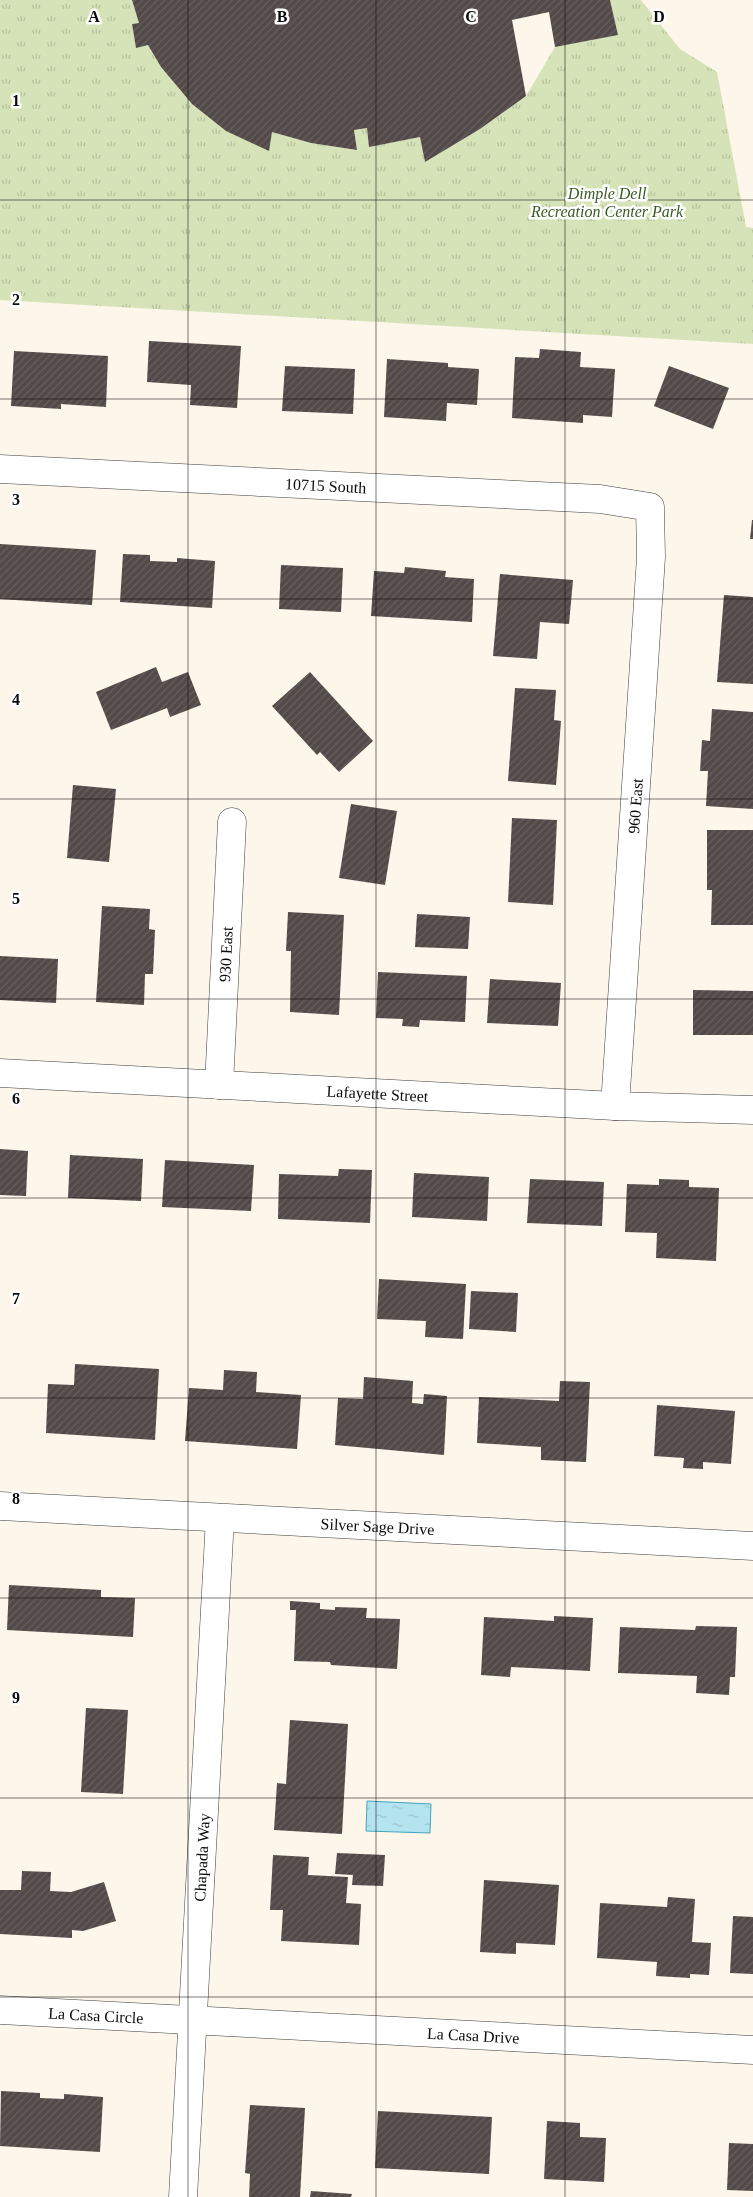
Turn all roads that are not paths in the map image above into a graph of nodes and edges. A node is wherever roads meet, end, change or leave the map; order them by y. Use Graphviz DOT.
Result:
graph roads {
  1 [pos="0,469"];
  2 [pos="650,507"];
  3 [pos="232,822"];
  4 [pos="0,1073"];
  5 [pos="219,1085"];
  6 [pos="615,1106"];
  7 [pos="753,1110"];
  8 [pos="0,1506"];
  9 [pos="220,1518"];
  10 [pos="753,1546"];
  11 [pos="0,2010"];
  12 [pos="192,2020"];
  13 [pos="753,2050"];
  14 [pos="183,2197"];
  1 -- 2 [label="street, 10715 South"];
  2 -- 6 [label="street, 960 East"];
  3 -- 5 [label="street, 930 East"];
  4 -- 5 [label="street, Lafayette Street"];
  5 -- 6 [label="street, Lafayette Street"];
  6 -- 7 [label="street, Lafayette Street"];
  8 -- 9 [label="street, Silver Sage Drive"];
  9 -- 10 [label="street, Silver Sage Drive"];
  9 -- 12 [label="street, Chapada Way"];
  11 -- 12 [label="street, La Casa Circle"];
  12 -- 13 [label="street, La Casa Drive"];
  12 -- 14 [label="street, Chapada Way"];
}
